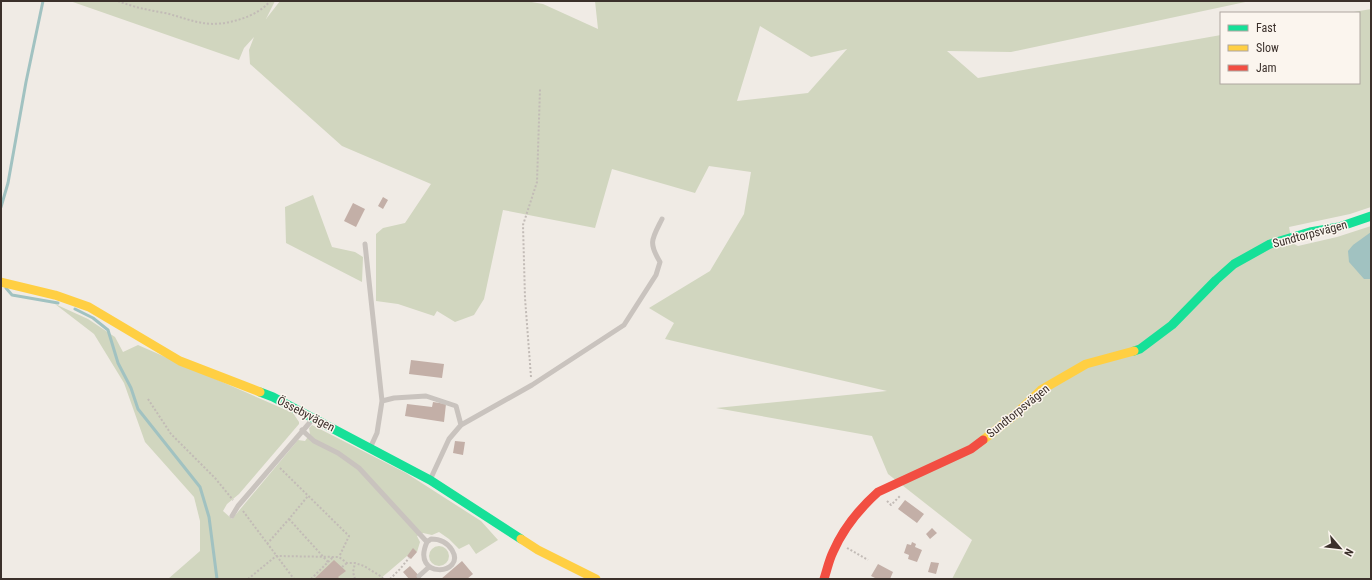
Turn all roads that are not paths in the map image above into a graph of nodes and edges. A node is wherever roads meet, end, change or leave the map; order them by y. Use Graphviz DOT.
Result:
graph roads {
  1 [pos="1371,216"];
  2 [pos="662,219"];
  3 [pos="365,244"];
  4 [pos="4,283"];
  5 [pos="382,401"];
  6 [pos="313,418"];
  7 [pos="461,424"];
  8 [pos="302,430"];
  9 [pos="371,448"];
  10 [pos="430,480"];
  11 [pos="232,516"];
  12 [pos="427,542"];
  13 [pos="429,567"];
  14 [pos="419,576"];
  15 [pos="596,579"];
  16 [pos="824,579"];
  1 -- 16 [label="street, Sundtorpsvägen"];
  2 -- 7 [label="lane"];
  3 -- 5 [label="lane"];
  4 -- 6 [label="street, Össebyvägen"];
  5 -- 7 [label="lane"];
  5 -- 9 [label="lane"];
  6 -- 8 [label="lane"];
  6 -- 9 [label="street, Össebyvägen"];
  7 -- 10 [label="lane"];
  8 -- 11 [label="lane"];
  8 -- 12 [label="lane"];
  9 -- 10 [label="street, Össebyvägen"];
  10 -- 15 [label="street, Össebyvägen"];
  12 -- 13 [label="lane"];
  12 -- 13 [label="lane"];
  13 -- 14 [label="lane"];
}
